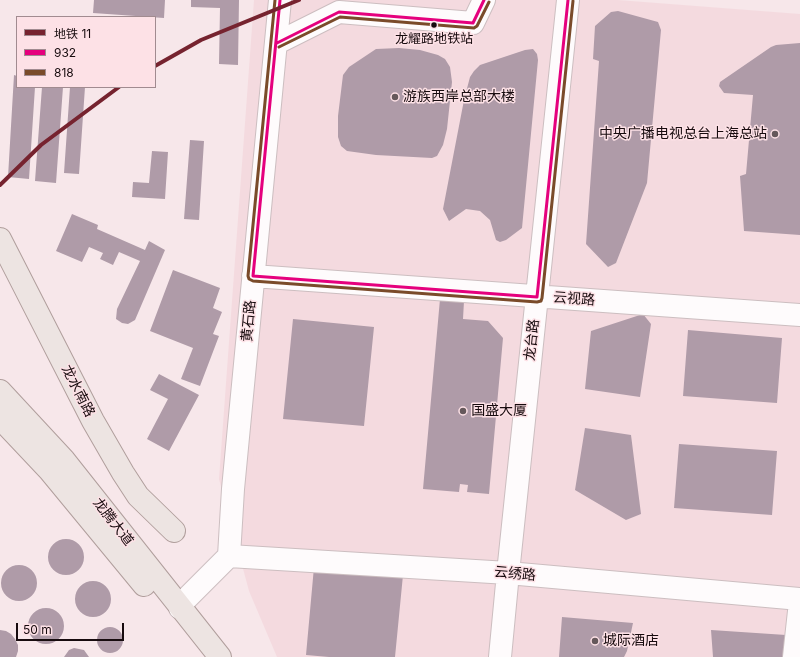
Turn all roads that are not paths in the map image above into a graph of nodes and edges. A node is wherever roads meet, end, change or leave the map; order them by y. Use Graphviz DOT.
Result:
graph roads {
  1 [pos="280,0"];
  2 [pos="484,0"];
  3 [pos="568,0"];
  4 [pos="342,6"];
  5 [pos="277,42"];
  6 [pos="0,239"];
  7 [pos="253,276"];
  8 [pos="537,297"];
  9 [pos="800,315"];
  10 [pos="0,392"];
  11 [pos="0,418"];
  12 [pos="174,531"];
  13 [pos="229,556"];
  14 [pos="508,573"];
  15 [pos="800,600"];
  16 [pos="176,614"];
  17 [pos="202,657"];
  18 [pos="220,657"];
  19 [pos="500,657"];
  20 [pos="794,657"];
  1 -- 5 [label="street, 黄石路"];
  2 -- 4 [label="street"];
  3 -- 8 [label="street, 龙台路"];
  4 -- 5 [label="street"];
  5 -- 7 [label="street, 黄石路"];
  6 -- 12 [label="main road, 龙水南路"];
  7 -- 8 [label="street, 云视路"];
  7 -- 13 [label="street, 黄石路"];
  8 -- 9 [label="street, 云视路"];
  8 -- 14 [label="street, 龙台路"];
  10 -- 16 [label="main road, 龙腾大道"];
  11 -- 16 [label="main road, 龙腾大道"];
  13 -- 14 [label="street, 云绣路"];
  13 -- 16 [label="street"];
  14 -- 15 [label="street, 云绣路"];
  14 -- 19 [label="street, 龙台路"];
  15 -- 20 [label="street"];
  16 -- 17 [label="main road, 龙腾大道"];
  16 -- 18 [label="main road, 龙腾大道"];
}
